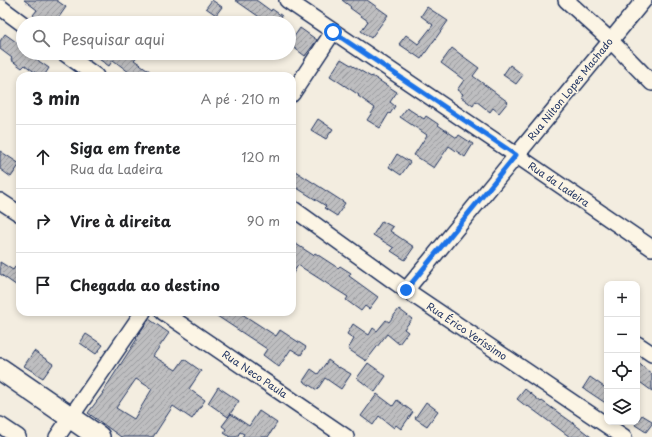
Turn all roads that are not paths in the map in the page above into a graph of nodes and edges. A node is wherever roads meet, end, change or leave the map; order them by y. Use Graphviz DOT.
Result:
graph roads {
  1 [pos="287,0"];
  2 [pos="566,0"];
  3 [pos="644,0"];
  4 [pos="0,8"];
  5 [pos="16,19"];
  6 [pos="333,32"];
  7 [pos="610,40"];
  8 [pos="74,60"];
  9 [pos="90,72"];
  10 [pos="652,82"];
  11 [pos="296,88"];
  12 [pos="516,155"];
  13 [pos="0,201"];
  14 [pos="16,211"];
  15 [pos="296,211"];
  16 [pos="652,248"];
  17 [pos="406,290"];
  18 [pos="140,316"];
  19 [pos="169,316"];
  20 [pos="640,346"];
  21 [pos="652,354"];
  22 [pos="0,369"];
  23 [pos="70,418"];
  24 [pos="0,425"];
  25 [pos="18,437"];
  26 [pos="57,437"];
  27 [pos="99,437"];
  28 [pos="346,437"];
  29 [pos="624,437"];
  1 -- 6 [label="street, Rua da Ladeira"];
  2 -- 7 [label="street"];
  3 -- 7 [label="street, Rua Nilton Lopes Machado"];
  4 -- 5 [label="street"];
  6 -- 11 [label="street"];
  6 -- 12 [label="street, Rua da Ladeira"];
  7 -- 10 [label="street"];
  7 -- 12 [label="street, Rua Nilton Lopes Machado"];
  8 -- 9 [label="street"];
  12 -- 16 [label="street, Rua da Ladeira"];
  12 -- 17 [label="street, Rua Nilton Lopes Machado"];
  13 -- 14 [label="street"];
  15 -- 17 [label="street, Rua Érico Veríssimo"];
  17 -- 29 [label="street, Rua Érico Veríssimo"];
  18 -- 23 [label="street"];
  19 -- 28 [label="street, Rua Neco Paula"];
  20 -- 21 [label="street"];
  22 -- 23 [label="street"];
  23 -- 26 [label="street"];
  23 -- 27 [label="street"];
  24 -- 25 [label="street"];
}
